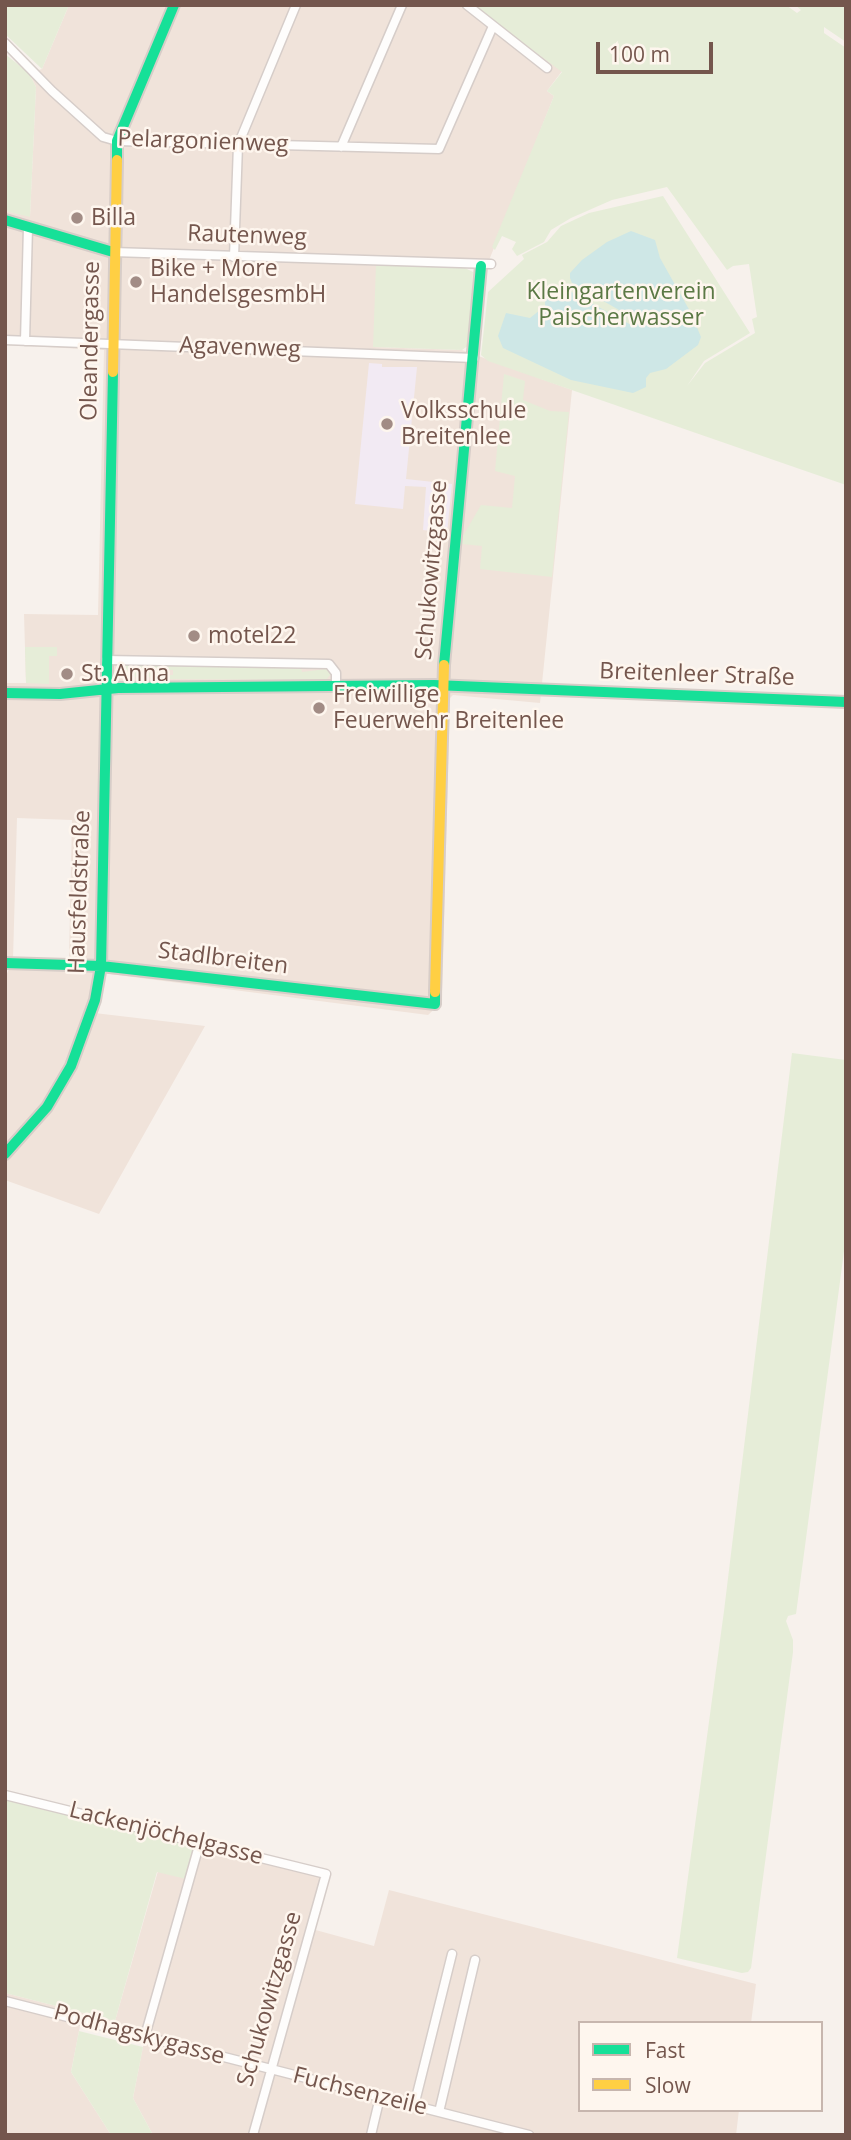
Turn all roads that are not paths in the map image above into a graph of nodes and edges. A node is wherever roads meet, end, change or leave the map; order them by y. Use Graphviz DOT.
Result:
graph roads {
  1 [pos="174,5"];
  2 [pos="296,5"];
  3 [pos="402,5"];
  4 [pos="467,5"];
  5 [pos="493,26"];
  6 [pos="5,43"];
  7 [pos="547,68"];
  8 [pos="117,141"];
  9 [pos="238,145"];
  10 [pos="341,147"];
  11 [pos="5,220"];
  12 [pos="28,227"];
  13 [pos="113,252"];
  14 [pos="234,257"];
  15 [pos="486,265"];
  16 [pos="5,340"];
  17 [pos="25,341"];
  18 [pos="111,344"];
  19 [pos="474,358"];
  20 [pos="106,660"];
  21 [pos="336,685"];
  22 [pos="442,685"];
  23 [pos="106,688"];
  24 [pos="5,693"];
  25 [pos="846,702"];
  26 [pos="5,963"];
  27 [pos="101,966"];
  28 [pos="435,1004"];
  29 [pos="5,1154"];
  30 [pos="5,1795"];
  31 [pos="200,1842"];
  32 [pos="326,1874"];
  33 [pos="452,1954"];
  34 [pos="475,1959"];
  35 [pos="5,2001"];
  36 [pos="145,2036"];
  37 [pos="272,2070"];
  38 [pos="380,2097"];
  39 [pos="414,2106"];
  40 [pos="439,2112"];
  41 [pos="253,2135"];
  42 [pos="371,2135"];
  43 [pos="529,2135"];
  1 -- 8 [label="street, Oleandergasse"];
  2 -- 9 [label="street"];
  3 -- 10 [label="street"];
  4 -- 5 [label="street"];
  5 -- 7 [label="street"];
  5 -- 10 [label="street, Pelargonienweg"];
  6 -- 8 [label="street, Pelargonienweg"];
  8 -- 9 [label="street, Pelargonienweg"];
  8 -- 13 [label="street, Oleandergasse"];
  9 -- 10 [label="street, Pelargonienweg"];
  9 -- 14 [label="street"];
  11 -- 12 [label="street, Rautenweg"];
  12 -- 13 [label="street, Rautenweg"];
  12 -- 17 [label="street"];
  13 -- 14 [label="street, Rautenweg"];
  13 -- 18 [label="street, Oleandergasse"];
  14 -- 15 [label="street, Rautenweg"];
  15 -- 19 [label="street, Schukowitzgasse"];
  16 -- 17 [label="street, Agavenweg"];
  17 -- 18 [label="street, Agavenweg"];
  18 -- 19 [label="street, Agavenweg"];
  18 -- 20 [label="street, Oleandergasse"];
  19 -- 22 [label="street, Schukowitzgasse"];
  20 -- 21 [label="street"];
  20 -- 23 [label="street, Oleandergasse"];
  21 -- 22 [label="street, Breitenleer Straße"];
  21 -- 23 [label="street, Breitenleer Straße"];
  22 -- 25 [label="street, Breitenleer Straße"];
  22 -- 28 [label="street, Schukowitzgasse"];
  23 -- 24 [label="street, Breitenleer Straße"];
  23 -- 27 [label="street, Hausfeldstraße"];
  26 -- 27 [label="street, Stadlbreiten"];
  27 -- 28 [label="street, Stadlbreiten"];
  27 -- 29 [label="street, Hausfeldstraße"];
  30 -- 31 [label="street, Lackenjöchelgasse"];
  31 -- 32 [label="street, Lackenjöchelgasse"];
  31 -- 36 [label="street"];
  32 -- 37 [label="street, Schukowitzgasse"];
  33 -- 39 [label="street"];
  34 -- 40 [label="street"];
  35 -- 36 [label="street, Podhagskygasse"];
  36 -- 37 [label="street, Podhagskygasse"];
  37 -- 38 [label="street, Fuchsenzeile"];
  37 -- 41 [label="street, Schukowitzgasse"];
  38 -- 39 [label="street, Fuchsenzeile"];
  38 -- 42 [label="street"];
  39 -- 40 [label="street, Fuchsenzeile"];
  40 -- 43 [label="street, Fuchsenzeile"];
}
